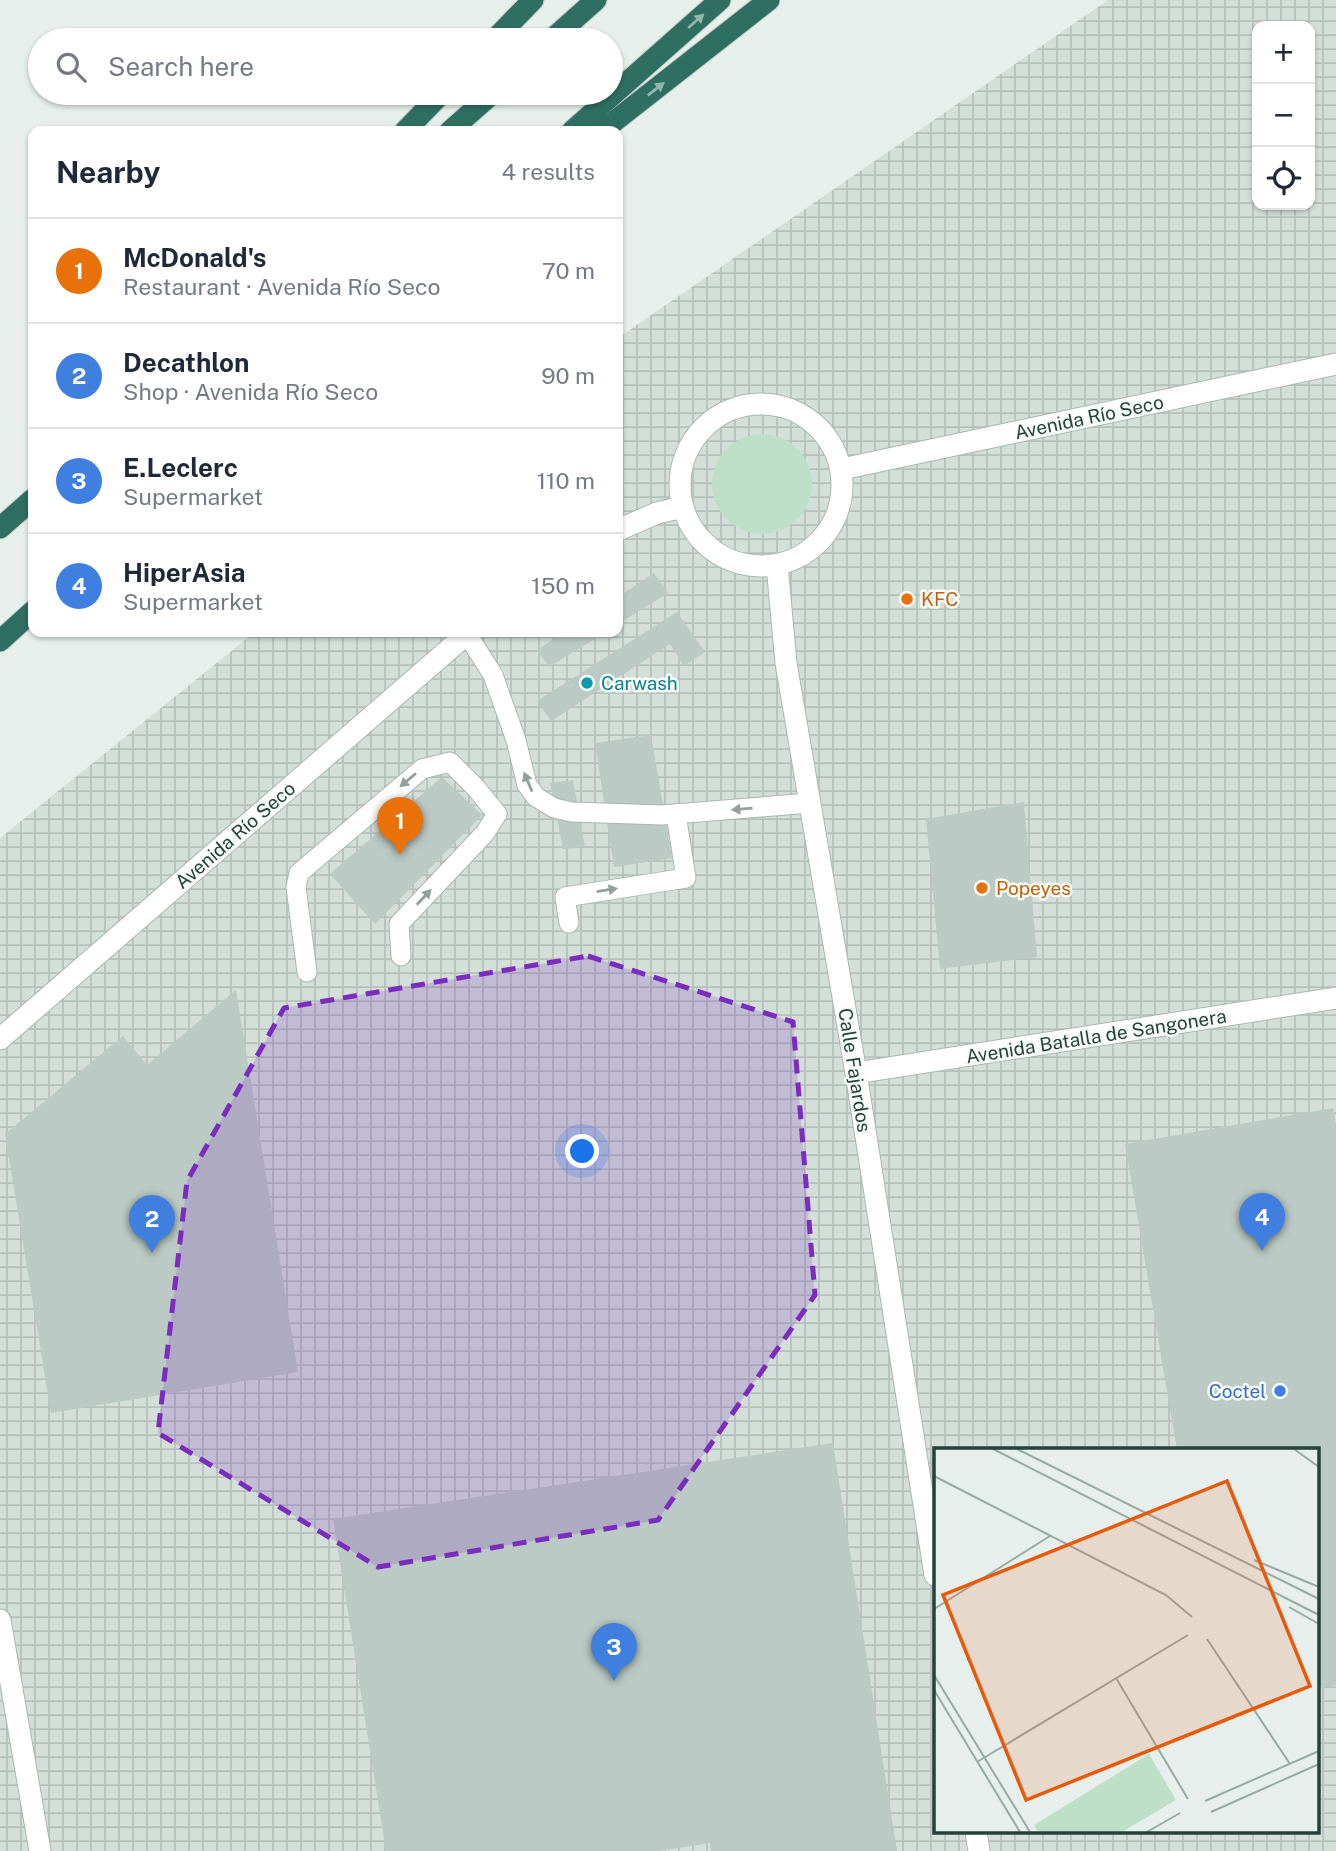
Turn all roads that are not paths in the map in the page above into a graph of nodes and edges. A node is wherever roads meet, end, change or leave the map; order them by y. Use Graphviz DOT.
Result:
graph roads {
  1 [pos="533,0"];
  2 [pos="596,0"];
  3 [pos="720,0"];
  4 [pos="769,0"];
  5 [pos="506,28"];
  6 [pos="564,28"];
  7 [pos="623,86"];
  8 [pos="430,105"];
  9 [pos="479,105"];
  10 [pos="601,105"];
  11 [pos="410,126"];
  12 [pos="456,126"];
  13 [pos="578,126"];
  14 [pos="608,126"];
  15 [pos="1336,364"];
  16 [pos="842,470"];
  17 [pos="28,503"];
  18 [pos="683,507"];
  19 [pos="0,528"];
  20 [pos="623,528"];
  21 [pos="777,565"];
  22 [pos="28,616"];
  23 [pos="463,637"];
  24 [pos="470,637"];
  25 [pos="0,641"];
  26 [pos="810,803"];
  27 [pos="676,814"];
  28 [pos="569,923"];
  29 [pos="401,956"];
  30 [pos="307,972"];
  31 [pos="1336,998"];
  32 [pos="0,1039"];
  33 [pos="856,1073"];
  34 [pos="934,1569"];
  35 [pos="0,1620"];
  36 [pos="40,1851"];
  1 -- 5 [label="highway"];
  2 -- 6 [label="highway"];
  7 -- 3 [label="highway, one-way"];
  14 -- 4 [label="highway, one-way"];
  8 -- 11 [label="highway"];
  9 -- 12 [label="highway"];
  13 -- 10 [label="highway, one-way"];
  15 -- 16 [label="street, Avenida Río Seco"];
  16 -- 18 [label="street"];
  16 -- 21 [label="street"];
  17 -- 19 [label="highway"];
  18 -- 20 [label="street"];
  18 -- 21 [label="street"];
  21 -- 26 [label="street, Calle Fajardos"];
  22 -- 25 [label="highway"];
  23 -- 32 [label="street, Avenida Río Seco"];
  27 -- 24 [label="lane, one-way"];
  26 -- 27 [label="lane, one-way"];
  26 -- 33 [label="street, Calle Fajardos"];
  28 -- 27 [label="lane, one-way"];
  29 -- 30 [label="lane, one-way"];
  31 -- 33 [label="street, Avenida Batalla de Sangonera"];
  33 -- 34 [label="street, Calle Fajardos"];
  35 -- 36 [label="street"];
}
